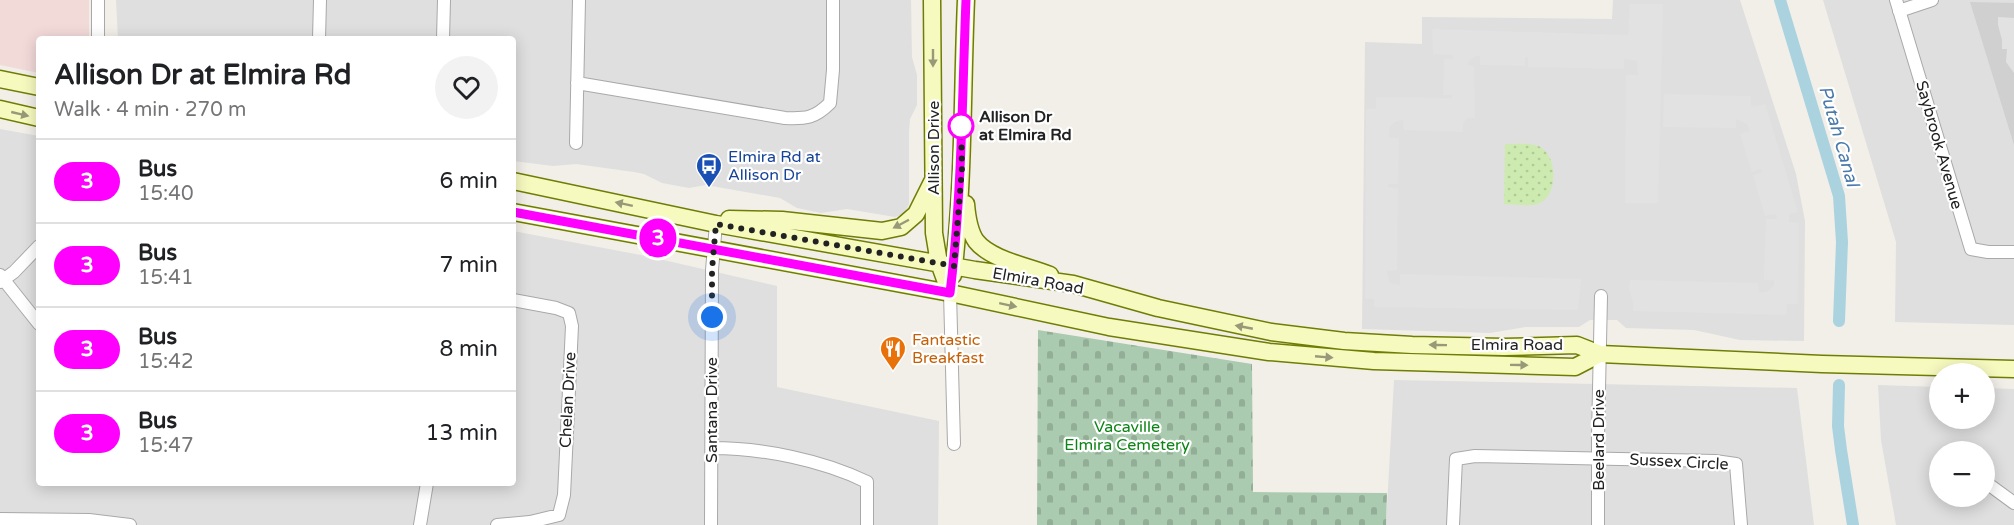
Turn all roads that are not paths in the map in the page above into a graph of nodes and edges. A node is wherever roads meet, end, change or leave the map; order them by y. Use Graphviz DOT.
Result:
graph roads {
  1 [pos="98,0"];
  2 [pos="320,0"];
  3 [pos="444,0"];
  4 [pos="579,0"];
  5 [pos="832,0"];
  6 [pos="932,0"];
  7 [pos="966,0"];
  8 [pos="1932,0"];
  9 [pos="1898,5"];
  10 [pos="98,36"];
  11 [pos="319,36"];
  12 [pos="443,36"];
  13 [pos="0,80"];
  14 [pos="577,83"];
  15 [pos="36,86"];
  16 [pos="0,110"];
  17 [pos="36,117"];
  18 [pos="576,143"];
  19 [pos="962,168"];
  20 [pos="934,178"];
  21 [pos="516,182"];
  22 [pos="516,213"];
  23 [pos="709,222"];
  24 [pos="713,248"];
  25 [pos="36,249"];
  26 [pos="2014,252"];
  27 [pos="946,264"];
  28 [pos="1,279"];
  29 [pos="1073,284"];
  30 [pos="950,293"];
  31 [pos="1601,296"];
  32 [pos="516,301"];
  33 [pos="36,320"];
  34 [pos="1600,354"];
  35 [pos="2014,369"];
  36 [pos="954,444"];
  37 [pos="712,448"];
  38 [pos="1599,459"];
  39 [pos="426,486"];
  40 [pos="1995,489"];
  41 [pos="2014,503"];
  42 [pos="0,519"];
  43 [pos="130,525"];
  44 [pos="420,525"];
  45 [pos="497,525"];
  46 [pos="711,525"];
  47 [pos="867,525"];
  48 [pos="1453,525"];
  49 [pos="1598,525"];
  50 [pos="1741,525"];
  1 -- 10 [label="street"];
  2 -- 11 [label="street"];
  3 -- 12 [label="street"];
  4 -- 14 [label="street"];
  5 -- 14 [label="street"];
  6 -- 20 [label="main road, Allison Drive, one-way"];
  7 -- 19 [label="main road, Allison Drive"];
  8 -- 9 [label="street"];
  9 -- 26 [label="street, Saybrook Avenue"];
  13 -- 15 [label="main road"];
  14 -- 18 [label="street"];
  16 -- 17 [label="main road, one-way"];
  19 -- 27 [label="main road, Allison Drive"];
  19 -- 29 [label="main road"];
  20 -- 23 [label="main road, one-way"];
  20 -- 27 [label="main road, Allison Drive"];
  23 -- 21 [label="main road, Elmira Road, one-way"];
  22 -- 24 [label="main road, Elmira Road"];
  23 -- 24 [label="street, Santana Drive"];
  23 -- 27 [label="main road, Elmira Road"];
  24 -- 30 [label="main road, Elmira Road"];
  24 -- 37 [label="street, Santana Drive"];
  25 -- 28 [label="street"];
  27 -- 29 [label="main road, Elmira Road"];
  27 -- 30 [label="main road, Allison Drive"];
  28 -- 33 [label="street"];
  34 -- 29 [label="main road, Elmira Road, one-way"];
  30 -- 34 [label="main road, Elmira Road, one-way"];
  30 -- 36 [label="street, Allison Drive"];
  31 -- 34 [label="street, Beelard Drive"];
  32 -- 45 [label="street, Chelan Drive"];
  34 -- 35 [label="main road, Elmira Road"];
  34 -- 38 [label="street, Beelard Drive"];
  37 -- 46 [label="street, Santana Drive"];
  37 -- 47 [label="street"];
  38 -- 48 [label="street"];
  38 -- 49 [label="street, Beelard Drive"];
  38 -- 50 [label="street, Sussex Circle"];
  39 -- 44 [label="street"];
  40 -- 41 [label="street"];
  42 -- 43 [label="street"];
}
